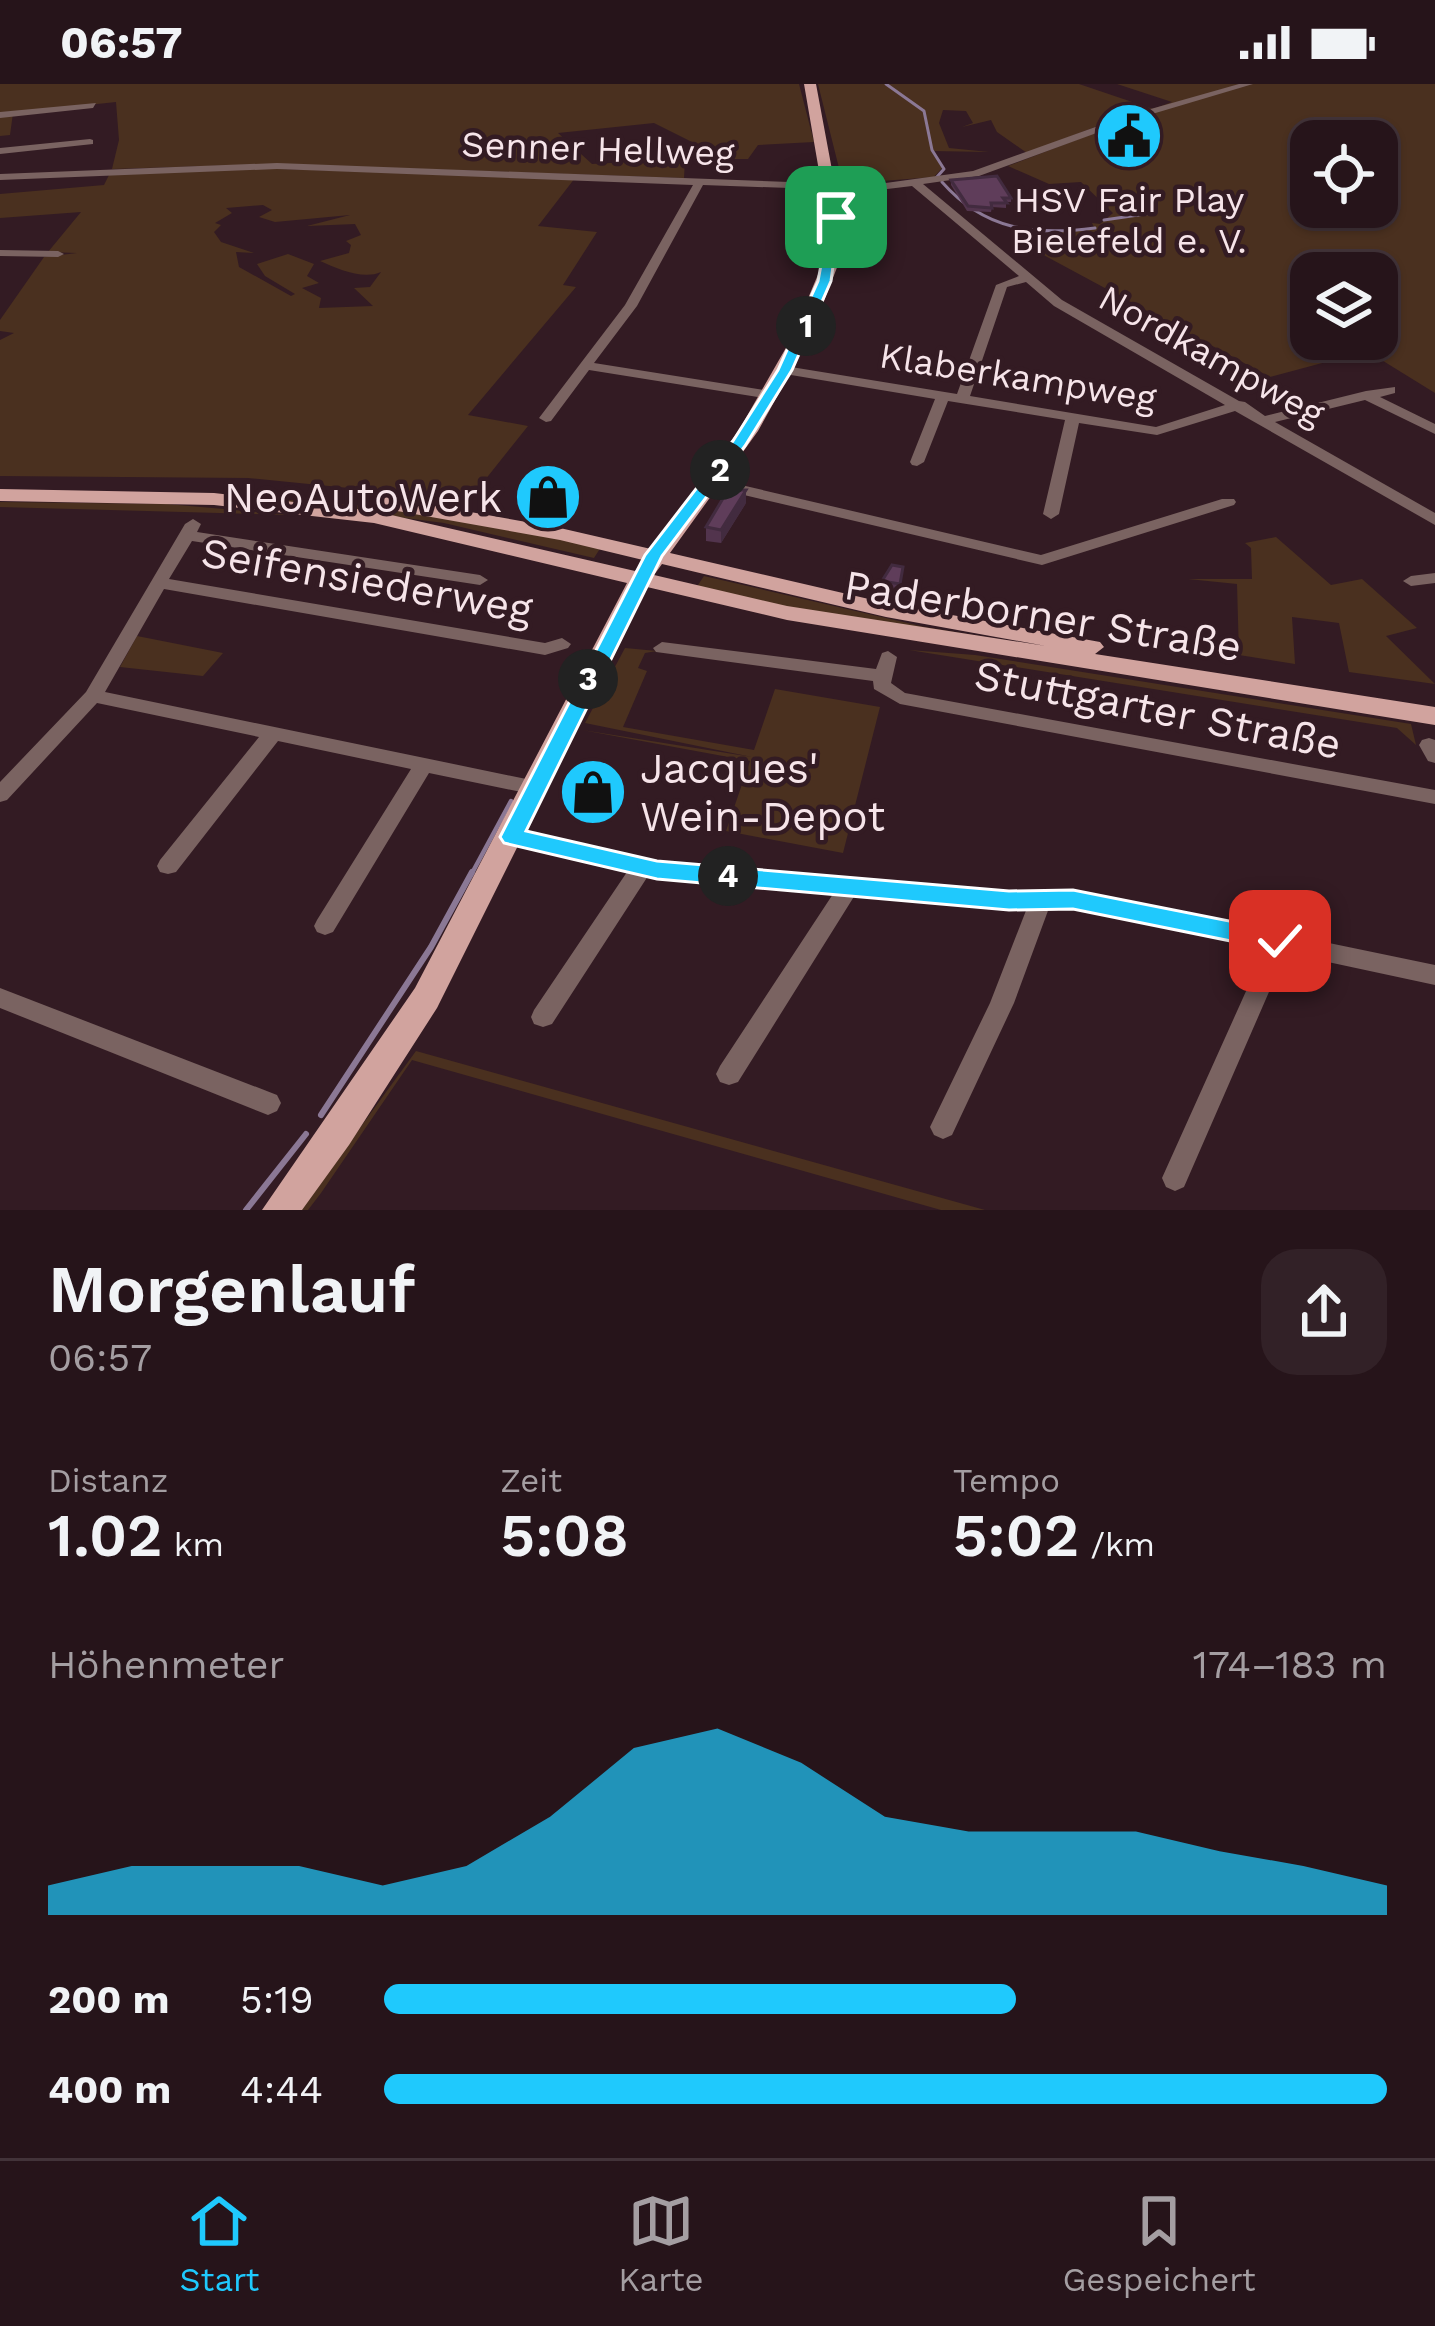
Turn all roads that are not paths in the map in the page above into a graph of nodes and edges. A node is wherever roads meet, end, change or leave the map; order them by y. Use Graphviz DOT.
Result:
graph roads {
  1 [pos="810,84"];
  2 [pos="1249,84"];
  3 [pos="93,105"];
  4 [pos="0,116"];
  5 [pos="50,116"];
  6 [pos="81,119"];
  7 [pos="35,124"];
  8 [pos="90,142"];
  9 [pos="0,151"];
  10 [pos="0,177"];
  11 [pos="700,181"];
  12 [pos="916,184"];
  13 [pos="832,189"];
  14 [pos="0,253"];
  15 [pos="58,254"];
  16 [pos="1027,278"];
  17 [pos="587,365"];
  18 [pos="785,370"];
  19 [pos="1390,390"];
  20 [pos="771,395"];
  21 [pos="1366,395"];
  22 [pos="943,396"];
  23 [pos="962,399"];
  24 [pos="1240,405"];
  25 [pos="546,418"];
  26 [pos="1073,418"];
  27 [pos="1267,420"];
  28 [pos="1435,430"];
  29 [pos="917,462"];
  30 [pos="710,483"];
  31 [pos="0,491"];
  32 [pos="1228,502"];
  33 [pos="1051,514"];
  34 [pos="1435,520"];
  35 [pos="654,555"];
  36 [pos="1435,578"];
  37 [pos="640,579"];
  38 [pos="480,580"];
  39 [pos="1411,580"];
  40 [pos="160,583"];
  41 [pos="562,644"];
  42 [pos="662,648"];
  43 [pos="92,696"];
  44 [pos="1435,700"];
  45 [pos="1435,716"];
  46 [pos="272,735"];
  47 [pos="1435,746"];
  48 [pos="1435,756"];
  49 [pos="423,766"];
  50 [pos="536,788"];
  51 [pos="0,795"];
  52 [pos="1435,797"];
  53 [pos="512,837"];
  54 [pos="168,866"];
  55 [pos="641,867"];
  56 [pos="848,888"];
  57 [pos="1042,898"];
  58 [pos="325,926"];
  59 [pos="1280,941"];
  60 [pos="1435,975"];
  61 [pos="0,998"];
  62 [pos="543,1017"];
  63 [pos="729,1074"];
  64 [pos="268,1103"];
  65 [pos="944,1126"];
  66 [pos="1175,1178"];
  67 [pos="280,1210"];
  1 -- 13 [label="main road"];
  2 -- 12 [label="street, Senner Hellweg"];
  3 -- 5 [label="street"];
  4 -- 5 [label="street"];
  5 -- 6 [label="street"];
  5 -- 7 [label="street"];
  8 -- 9 [label="street"];
  10 -- 11 [label="street, Senner Hellweg"];
  11 -- 13 [label="street, Senner Hellweg"];
  11 -- 17 [label="street"];
  12 -- 13 [label="street, Senner Hellweg"];
  12 -- 16 [label="street, Nordkampweg"];
  13 -- 18 [label="main road"];
  14 -- 15 [label="street"];
  16 -- 23 [label="street"];
  16 -- 24 [label="street, Nordkampweg"];
  17 -- 20 [label="street"];
  17 -- 25 [label="street"];
  18 -- 20 [label="main road"];
  18 -- 22 [label="street, Klaberkampweg"];
  19 -- 21 [label="street"];
  20 -- 30 [label="main road"];
  21 -- 27 [label="street"];
  21 -- 28 [label="street"];
  22 -- 23 [label="street, Klaberkampweg"];
  22 -- 29 [label="street"];
  23 -- 26 [label="street, Klaberkampweg"];
  24 -- 26 [label="street, Klaberkampweg"];
  24 -- 27 [label="street, Nordkampweg"];
  26 -- 33 [label="street"];
  27 -- 34 [label="street, Nordkampweg"];
  30 -- 32 [label="street"];
  30 -- 35 [label="main road"];
  31 -- 35 [label="main road, Paderborner Straße"];
  31 -- 37 [label="main road, Paderborner Straße"];
  35 -- 37 [label="main road"];
  35 -- 44 [label="main road, Paderborner Straße"];
  36 -- 39 [label="street"];
  37 -- 45 [label="main road, Paderborner Straße"];
  37 -- 50 [label="main road"];
  38 -- 40 [label="street"];
  40 -- 41 [label="street, Seifensiederweg"];
  40 -- 43 [label="street"];
  42 -- 52 [label="street, Stuttgarter Straße"];
  43 -- 46 [label="street"];
  43 -- 51 [label="street"];
  46 -- 49 [label="street"];
  46 -- 54 [label="street"];
  47 -- 48 [label="street"];
  49 -- 50 [label="street"];
  49 -- 58 [label="street"];
  50 -- 53 [label="main road"];
  53 -- 55 [label="street"];
  53 -- 67 [label="main road"];
  55 -- 56 [label="street"];
  55 -- 62 [label="street"];
  56 -- 57 [label="street"];
  56 -- 63 [label="street"];
  57 -- 59 [label="street"];
  57 -- 65 [label="street"];
  59 -- 60 [label="street"];
  59 -- 66 [label="street"];
  61 -- 64 [label="street"];
}
